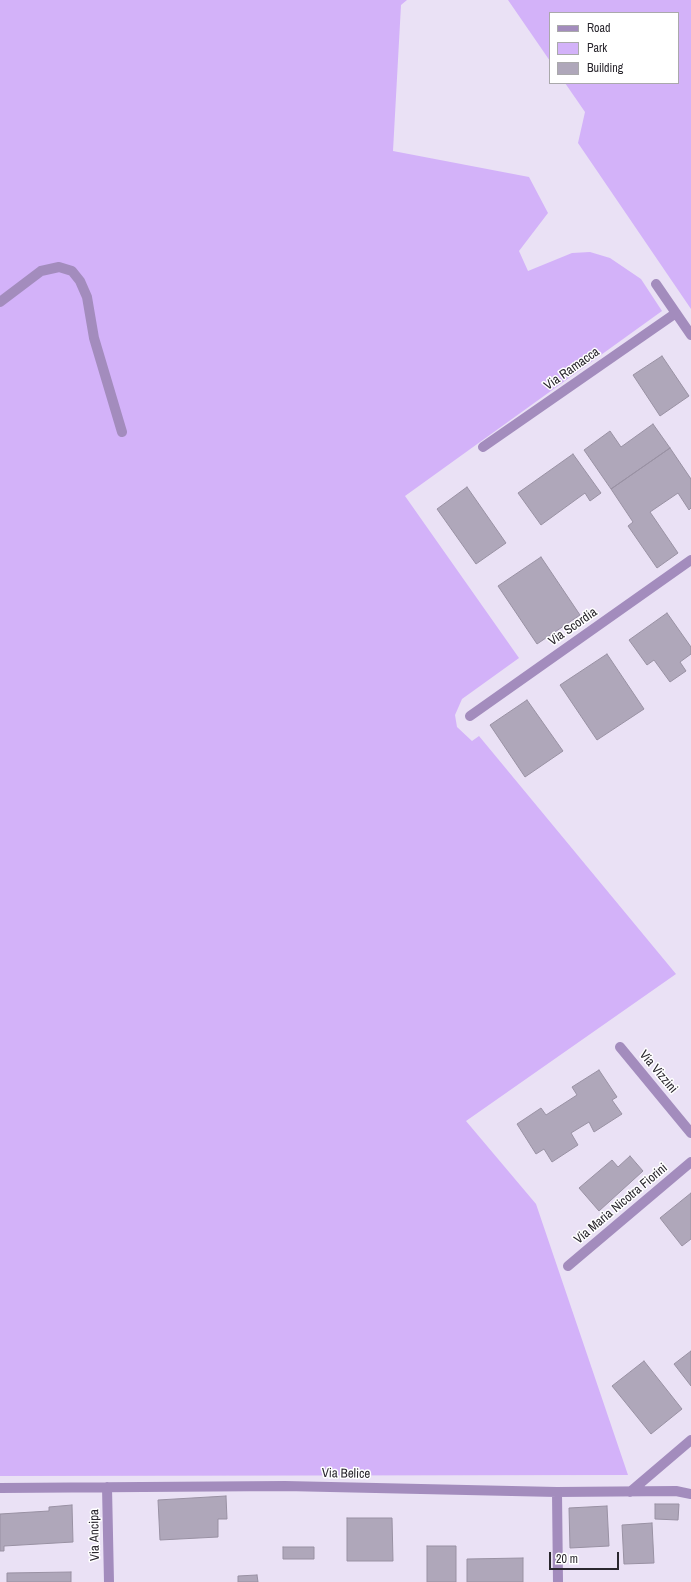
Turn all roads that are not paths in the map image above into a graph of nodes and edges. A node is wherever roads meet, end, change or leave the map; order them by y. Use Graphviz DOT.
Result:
graph roads {
  1 [pos="656,284"];
  2 [pos="0,302"];
  3 [pos="676,313"];
  4 [pos="691,335"];
  5 [pos="122,432"];
  6 [pos="483,447"];
  7 [pos="691,560"];
  8 [pos="470,716"];
  9 [pos="620,1047"];
  10 [pos="691,1133"];
  11 [pos="691,1162"];
  12 [pos="568,1266"];
  13 [pos="691,1440"];
  14 [pos="107,1487"];
  15 [pos="0,1488"];
  16 [pos="557,1492"];
  17 [pos="630,1492"];
  18 [pos="691,1494"];
  19 [pos="109,1582"];
  20 [pos="558,1582"];
  1 -- 3 [label="street"];
  2 -- 5 [label="street"];
  3 -- 4 [label="street"];
  3 -- 6 [label="street, Via Ramacca"];
  7 -- 8 [label="street, Via Scordia"];
  9 -- 10 [label="street, Via Vizzini"];
  11 -- 12 [label="street, Via Maria Nicotra Fiorini"];
  13 -- 17 [label="street"];
  14 -- 15 [label="street, Via Belice"];
  14 -- 16 [label="street, Via Belice"];
  14 -- 19 [label="street, Via Ancipa"];
  16 -- 17 [label="street, Via Belice"];
  16 -- 20 [label="street"];
  17 -- 18 [label="street, Via Belice"];
}
